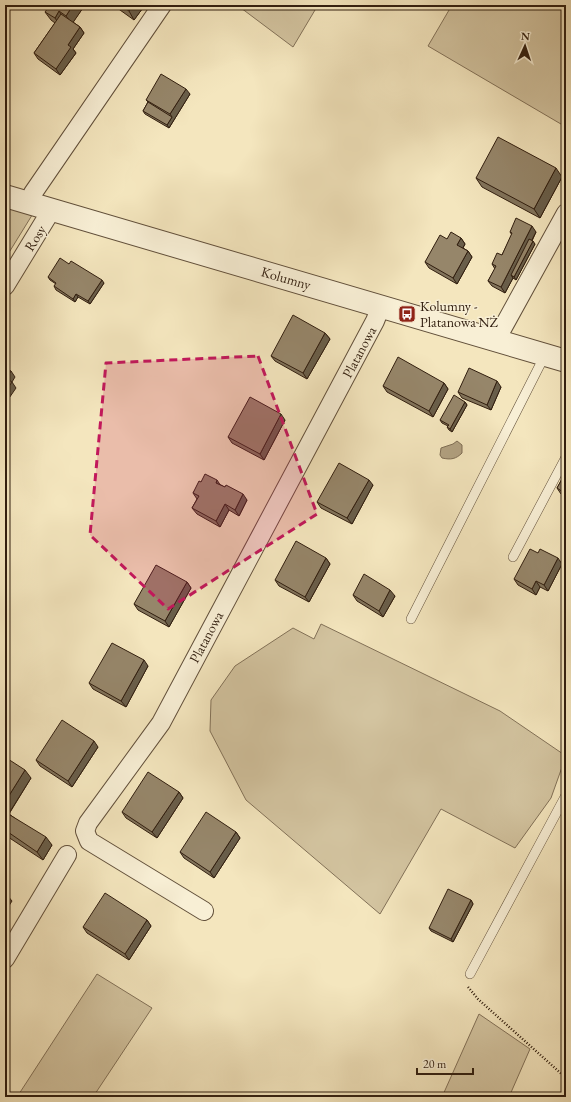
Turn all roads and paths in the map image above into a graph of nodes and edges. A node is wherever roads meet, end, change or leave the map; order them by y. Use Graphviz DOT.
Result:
graph roads {
  1 [pos="162,5"];
  2 [pos="5,196"];
  3 [pos="30,203"];
  4 [pos="52,210"];
  5 [pos="566,213"];
  6 [pos="5,286"];
  7 [pos="381,306"];
  8 [pos="496,340"];
  9 [pos="545,354"];
  10 [pos="566,361"];
  11 [pos="566,457"];
  12 [pos="513,557"];
  13 [pos="411,619"];
  14 [pos="566,795"];
  15 [pos="67,855"];
  16 [pos="204,911"];
  17 [pos="5,959"];
  18 [pos="470,974"];
  19 [pos="566,1078"];
  1 -- 3 [label="street"];
  2 -- 3 [label="street, Kolumny"];
  3 -- 4 [label="street, Kolumny"];
  4 -- 6 [label="street, Rosy"];
  4 -- 7 [label="street, Kolumny"];
  5 -- 8 [label="street"];
  7 -- 8 [label="street, Kolumny"];
  7 -- 16 [label="street, Platanowa"];
  8 -- 9 [label="street, Kolumny"];
  9 -- 10 [label="street, Kolumny"];
  9 -- 13 [label="lane"];
  11 -- 12 [label="lane"];
  14 -- 18 [label="lane"];
  15 -- 17 [label="street"];
  18 -- 19 [label="path"];
}
